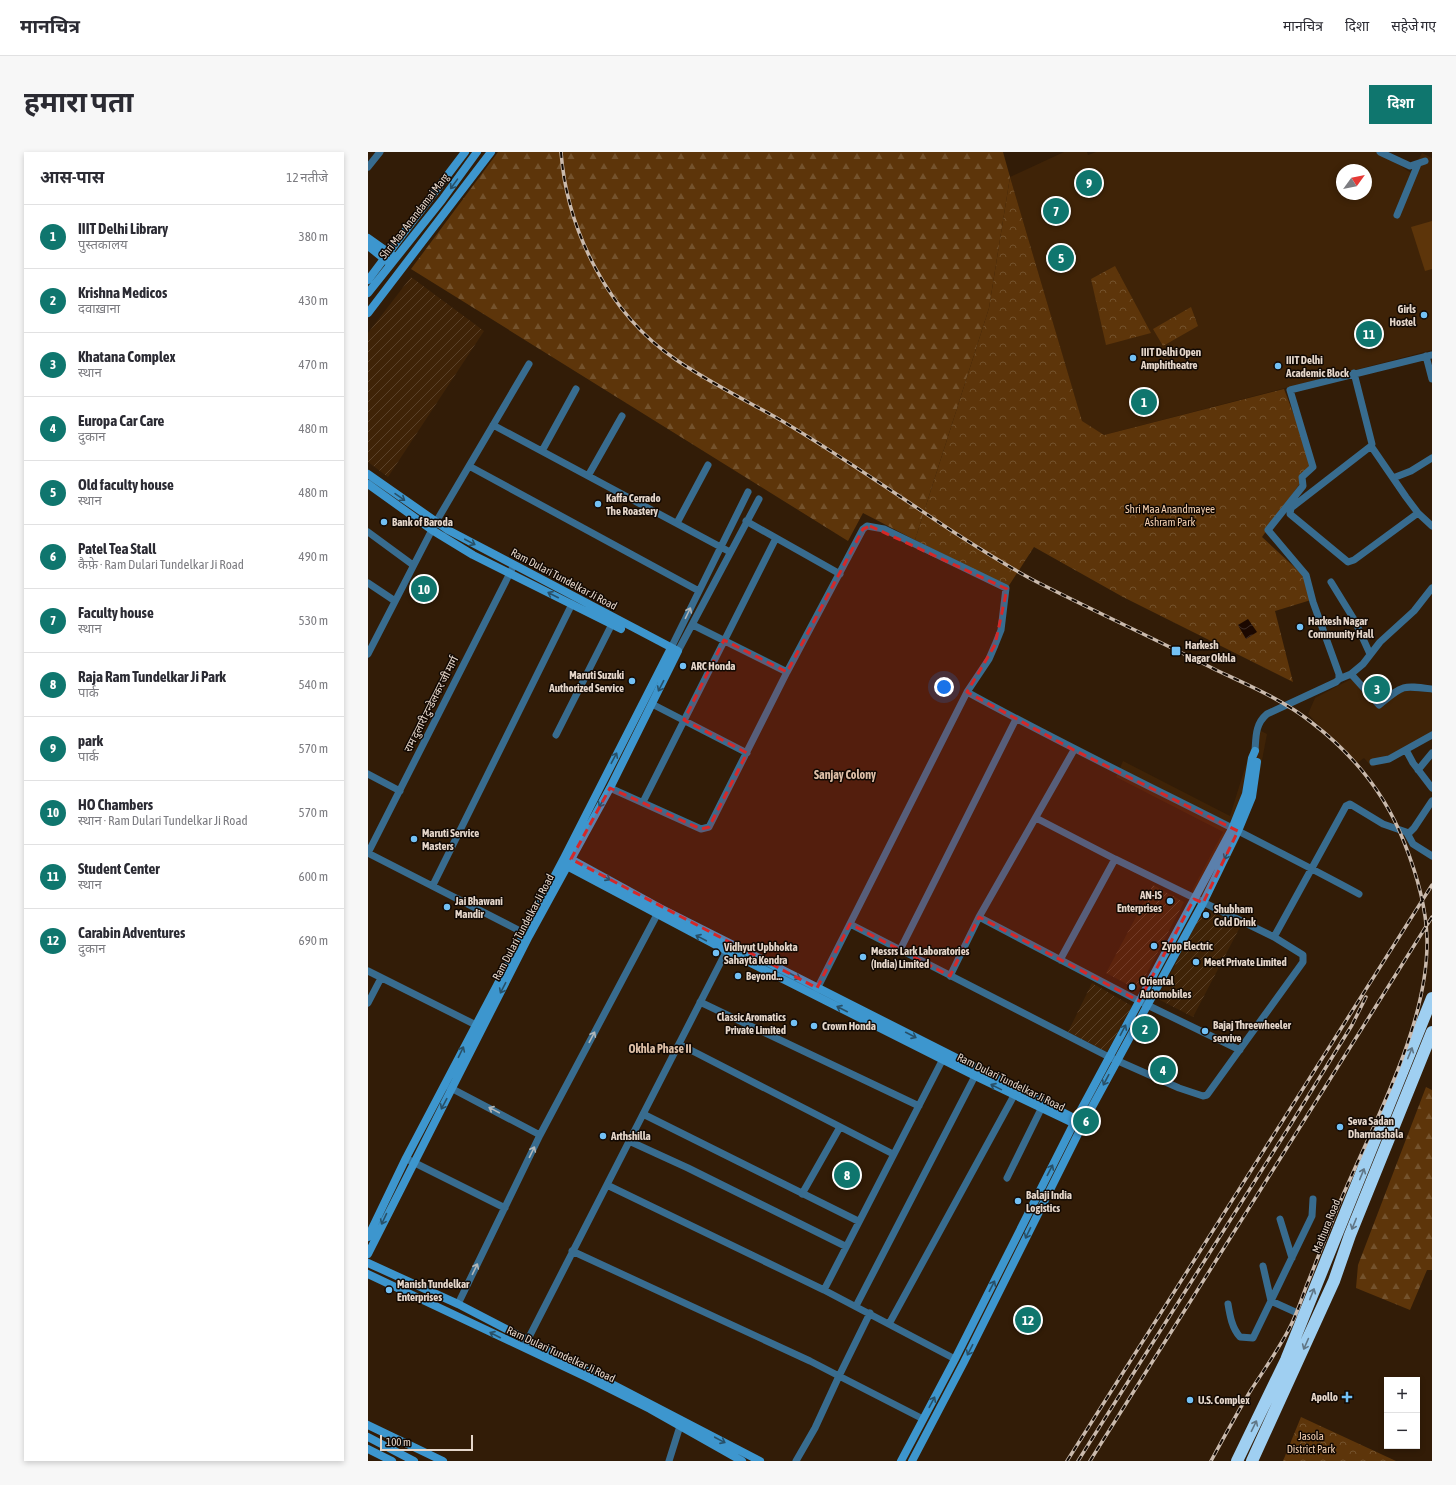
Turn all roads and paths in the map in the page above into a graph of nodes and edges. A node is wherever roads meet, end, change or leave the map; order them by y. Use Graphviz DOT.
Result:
graph roads {
  1 [pos="380,152"];
  2 [pos="465,152"];
  3 [pos="476,152"];
  4 [pos="491,152"];
  5 [pos="1380,152"];
  6 [pos="1425,161"];
  7 [pos="1418,164"];
  8 [pos="368,167"];
  9 [pos="442,200"];
  10 [pos="450,206"];
  11 [pos="1397,215"];
  12 [pos="368,238"];
  13 [pos="368,246"];
  14 [pos="386,256"];
  15 [pos="394,261"];
  16 [pos="403,268"];
  17 [pos="368,280"];
  18 [pos="368,293"];
  19 [pos="368,313"];
  20 [pos="1429,355"];
  21 [pos="529,364"];
  22 [pos="1354,374"];
  23 [pos="1432,378"];
  24 [pos="576,389"];
  25 [pos="622,416"];
  26 [pos="493,425"];
  27 [pos="1371,446"];
  28 [pos="542,450"];
  29 [pos="1432,458"];
  30 [pos="708,465"];
  31 [pos="469,466"];
  32 [pos="368,474"];
  33 [pos="588,476"];
  34 [pos="1393,478"];
  35 [pos="368,484"];
  36 [pos="1301,488"];
  37 [pos="748,492"];
  38 [pos="1307,496"];
  39 [pos="759,498"];
  40 [pos="1418,513"];
  41 [pos="746,521"];
  42 [pos="677,523"];
  43 [pos="434,526"];
  44 [pos="1432,526"];
  45 [pos="368,532"];
  46 [pos="776,538"];
  47 [pos="720,547"];
  48 [pos="730,552"];
  49 [pos="413,565"];
  50 [pos="514,565"];
  51 [pos="510,573"];
  52 [pos="840,574"];
  53 [pos="1332,582"];
  54 [pos="368,583"];
  55 [pos="1432,588"];
  56 [pos="699,591"];
  57 [pos="395,601"];
  58 [pos="572,604"];
  59 [pos="612,624"];
  60 [pos="693,624"];
  61 [pos="724,640"];
  62 [pos="673,652"];
  63 [pos="368,654"];
  64 [pos="1370,654"];
  65 [pos="787,672"];
  66 [pos="1351,674"];
  67 [pos="1339,679"];
  68 [pos="1432,690"];
  69 [pos="967,692"];
  70 [pos="652,704"];
  71 [pos="684,720"];
  72 [pos="1016,720"];
  73 [pos="556,735"];
  74 [pos="1432,736"];
  75 [pos="1074,750"];
  76 [pos="1406,750"];
  77 [pos="1255,751"];
  78 [pos="746,753"];
  79 [pos="1432,753"];
  80 [pos="1373,762"];
  81 [pos="1418,770"];
  82 [pos="368,774"];
  83 [pos="610,788"];
  84 [pos="1432,788"];
  85 [pos="400,791"];
  86 [pos="1432,801"];
  87 [pos="643,802"];
  88 [pos="1036,818"];
  89 [pos="1235,830"];
  90 [pos="1407,833"];
  91 [pos="368,853"];
  92 [pos="1432,856"];
  93 [pos="1115,859"];
  94 [pos="566,861"];
  95 [pos="1312,868"];
  96 [pos="433,885"];
  97 [pos="1359,894"];
  98 [pos="1194,899"];
  99 [pos="1203,903"];
  100 [pos="659,911"];
  101 [pos="979,917"];
  102 [pos="850,924"];
  103 [pos="527,934"];
  104 [pos="1274,937"];
  105 [pos="729,947"];
  106 [pos="900,950"];
  107 [pos="1060,960"];
  108 [pos="368,971"];
  109 [pos="950,976"];
  110 [pos="381,978"];
  111 [pos="816,992"];
  112 [pos="1432,998"];
  113 [pos="1139,1001"];
  114 [pos="700,1002"];
  115 [pos="368,1004"];
  116 [pos="1147,1004"];
  117 [pos="479,1026"];
  118 [pos="1432,1032"];
  119 [pos="679,1044"];
  120 [pos="1240,1050"];
  121 [pos="944,1056"];
  122 [pos="1113,1058"];
  123 [pos="975,1076"];
  124 [pos="448,1086"];
  125 [pos="1016,1092"];
  126 [pos="918,1106"];
  127 [pos="1043,1106"];
  128 [pos="643,1114"];
  129 [pos="1074,1122"];
  130 [pos="1082,1126"];
  131 [pos="840,1127"];
  132 [pos="540,1135"];
  133 [pos="629,1141"];
  134 [pos="892,1154"];
  135 [pos="406,1158"];
  136 [pos="415,1162"];
  137 [pos="1007,1178"];
  138 [pos="607,1185"];
  139 [pos="802,1194"];
  140 [pos="1313,1199"];
  141 [pos="505,1208"];
  142 [pos="1280,1219"];
  143 [pos="858,1222"];
  144 [pos="368,1237"];
  145 [pos="845,1246"];
  146 [pos="572,1251"];
  147 [pos="368,1254"];
  148 [pos="1292,1258"];
  149 [pos="368,1263"];
  150 [pos="1263,1266"];
  151 [pos="368,1274"];
  152 [pos="824,1290"];
  153 [pos="1271,1301"];
  154 [pos="458,1304"];
  155 [pos="1228,1304"];
  156 [pos="856,1306"];
  157 [pos="870,1313"];
  158 [pos="1304,1316"];
  159 [pos="889,1324"];
  160 [pos="525,1344"];
  161 [pos="955,1359"];
  162 [pos="839,1376"];
  163 [pos="923,1419"];
  164 [pos="368,1425"];
  165 [pos="680,1426"];
  166 [pos="368,1437"];
  167 [pos="368,1449"];
  168 [pos="392,1461"];
  169 [pos="414,1461"];
  170 [pos="443,1461"];
  171 [pos="669,1461"];
  172 [pos="742,1461"];
  173 [pos="760,1461"];
  174 [pos="796,1461"];
  175 [pos="901,1461"];
  176 [pos="912,1461"];
  177 [pos="1237,1461"];
  178 [pos="1252,1461"];
  1 -- 8 [label="street"];
  2 -- 14 [label="street, Shri Maa Anandamai Marg"];
  3 -- 9 [label="street, Shri Maa Anandamai Marg, one-way"];
  4 -- 10 [label="street"];
  5 -- 7 [label="street"];
  6 -- 7 [label="street"];
  7 -- 11 [label="street"];
  9 -- 10 [label="street"];
  9 -- 15 [label="street, Shri Maa Anandamai Marg"];
  10 -- 16 [label="street"];
  12 -- 14 [label="street"];
  13 -- 14 [label="street"];
  14 -- 15 [label="street"];
  14 -- 17 [label="street, Shri Maa Anandamai Marg"];
  15 -- 16 [label="street"];
  15 -- 18 [label="street, Shri Maa Anandamai Marg"];
  16 -- 19 [label="street"];
  20 -- 22 [label="street"];
  20 -- 23 [label="street"];
  21 -- 26 [label="street"];
  22 -- 27 [label="street"];
  22 -- 36 [label="street"];
  24 -- 28 [label="street"];
  25 -- 33 [label="street"];
  26 -- 28 [label="street"];
  26 -- 31 [label="street"];
  27 -- 34 [label="street"];
  27 -- 38 [label="street"];
  28 -- 33 [label="street"];
  29 -- 34 [label="street"];
  30 -- 42 [label="street"];
  31 -- 43 [label="street"];
  31 -- 56 [label="street"];
  32 -- 43 [label="street, one-way"];
  33 -- 42 [label="street"];
  34 -- 40 [label="street"];
  35 -- 43 [label="street"];
  36 -- 38 [label="street"];
  36 -- 67 [label="street"];
  37 -- 47 [label="street"];
  38 -- 40 [label="street"];
  39 -- 41 [label="street"];
  40 -- 44 [label="street"];
  41 -- 46 [label="street"];
  41 -- 48 [label="street"];
  42 -- 47 [label="street"];
  43 -- 49 [label="street"];
  43 -- 50 [label="street, Ram Dulari Tundelkar Ji Road, one-way"];
  43 -- 51 [label="street, Ram Dulari Tundelkar Ji Road"];
  45 -- 49 [label="street"];
  46 -- 52 [label="street"];
  46 -- 61 [label="street"];
  47 -- 48 [label="street"];
  47 -- 56 [label="street"];
  48 -- 60 [label="street"];
  49 -- 57 [label="street"];
  50 -- 51 [label="street, राम दुलारी टुन्डेलकर जी मार्ग"];
  50 -- 62 [label="street, Ram Dulari Tundelkar Ji Road"];
  58 -- 51 [label="street, Ram Dulari Tundelkar Ji Road, one-way"];
  51 -- 85 [label="street, राम दुलारी टुन्डेलकर जी मार्ग"];
  52 -- 65 [label="street"];
  52 -- 69 [label="street"];
  53 -- 64 [label="street"];
  54 -- 57 [label="street"];
  55 -- 64 [label="street"];
  62 -- 56 [label="street, one-way"];
  57 -- 63 [label="street"];
  58 -- 59 [label="street, Ram Dulari Tundelkar Ji Road"];
  58 -- 96 [label="street"];
  59 -- 62 [label="street, Ram Dulari Tundelkar Ji Road"];
  59 -- 73 [label="street"];
  60 -- 61 [label="street"];
  60 -- 62 [label="street"];
  61 -- 65 [label="street"];
  61 -- 71 [label="street"];
  62 -- 70 [label="street, Ram Dulari Tundelkar Ji Road, one-way"];
  94 -- 62 [label="street, Ram Dulari Tundelkar Ji Road, one-way"];
  64 -- 66 [label="street"];
  65 -- 78 [label="street"];
  66 -- 67 [label="street"];
  66 -- 68 [label="street"];
  67 -- 77 [label="street"];
  69 -- 72 [label="street"];
  69 -- 102 [label="street"];
  70 -- 71 [label="street"];
  70 -- 83 [label="street, Ram Dulari Tundelkar Ji Road"];
  71 -- 78 [label="street"];
  71 -- 87 [label="street"];
  72 -- 75 [label="street"];
  72 -- 106 [label="street"];
  74 -- 76 [label="street"];
  75 -- 88 [label="street"];
  75 -- 89 [label="street"];
  76 -- 80 [label="street"];
  76 -- 81 [label="street"];
  77 -- 89 [label="street"];
  78 -- 87 [label="street"];
  79 -- 81 [label="street"];
  81 -- 84 [label="street"];
  82 -- 85 [label="street"];
  83 -- 87 [label="street"];
  83 -- 94 [label="street, Ram Dulari Tundelkar Ji Road, one-way"];
  85 -- 91 [label="street, राम दुलारी टुन्डेलकर जी मार्ग"];
  86 -- 90 [label="street"];
  88 -- 93 [label="street"];
  88 -- 101 [label="street"];
  89 -- 95 [label="street"];
  89 -- 98 [label="street"];
  89 -- 99 [label="street, one-way"];
  90 -- 92 [label="street"];
  90 -- 95 [label="street"];
  91 -- 96 [label="street"];
  93 -- 98 [label="street"];
  93 -- 107 [label="street"];
  94 -- 100 [label="street, Ram Dulari Tundelkar Ji Road"];
  94 -- 103 [label="street, Ram Dulari Tundelkar Ji Road"];
  95 -- 97 [label="street"];
  95 -- 104 [label="street"];
  96 -- 103 [label="street"];
  98 -- 99 [label="street"];
  98 -- 113 [label="street"];
  99 -- 104 [label="street"];
  99 -- 116 [label="street"];
  100 -- 105 [label="street, Ram Dulari Tundelkar Ji Road"];
  132 -- 100 [label="street, one-way"];
  101 -- 107 [label="street"];
  101 -- 109 [label="street"];
  102 -- 106 [label="street"];
  102 -- 111 [label="street"];
  103 -- 117 [label="street, Ram Dulari Tundelkar Ji Road"];
  104 -- 120 [label="street"];
  105 -- 111 [label="street, Ram Dulari Tundelkar Ji Road"];
  105 -- 114 [label="street"];
  106 -- 109 [label="street"];
  107 -- 113 [label="street"];
  108 -- 110 [label="street"];
  109 -- 122 [label="street"];
  110 -- 115 [label="street"];
  110 -- 117 [label="street"];
  111 -- 121 [label="street, Ram Dulari Tundelkar Ji Road"];
  158 -- 112 [label="highway, Mathura Road, one-way"];
  113 -- 116 [label="street"];
  122 -- 113 [label="street, one-way"];
  114 -- 119 [label="street"];
  114 -- 126 [label="street"];
  116 -- 120 [label="street"];
  116 -- 122 [label="street"];
  117 -- 124 [label="street, Ram Dulari Tundelkar Ji Road"];
  118 -- 178 [label="highway, one-way"];
  119 -- 128 [label="street"];
  119 -- 131 [label="street"];
  120 -- 122 [label="street"];
  121 -- 123 [label="street, Ram Dulari Tundelkar Ji Road"];
  121 -- 125 [label="street, Ram Dulari Tundelkar Ji Road"];
  121 -- 126 [label="street"];
  122 -- 129 [label="street"];
  122 -- 130 [label="street, one-way"];
  125 -- 123 [label="street, Ram Dulari Tundelkar Ji Road, one-way"];
  123 -- 156 [label="street"];
  132 -- 124 [label="street, one-way"];
  124 -- 135 [label="street, Ram Dulari Tundelkar Ji Road"];
  124 -- 136 [label="street, Ram Dulari Tundelkar Ji Road, one-way"];
  125 -- 127 [label="street, Ram Dulari Tundelkar Ji Road"];
  125 -- 159 [label="street"];
  126 -- 134 [label="street"];
  127 -- 129 [label="street, Ram Dulari Tundelkar Ji Road"];
  127 -- 137 [label="street"];
  128 -- 133 [label="street"];
  128 -- 139 [label="street"];
  129 -- 130 [label="street, Ram Dulari Tundelkar Ji Road"];
  161 -- 129 [label="street, one-way"];
  130 -- 176 [label="street, one-way"];
  131 -- 134 [label="street"];
  131 -- 139 [label="street"];
  141 -- 132 [label="street, one-way"];
  133 -- 138 [label="street"];
  133 -- 145 [label="street"];
  134 -- 143 [label="street"];
  135 -- 136 [label="street"];
  135 -- 144 [label="street, Ram Dulari Tundelkar Ji Road"];
  136 -- 141 [label="street"];
  136 -- 147 [label="street, Ram Dulari Tundelkar Ji Road, one-way"];
  138 -- 146 [label="street"];
  138 -- 152 [label="street"];
  139 -- 143 [label="street"];
  140 -- 148 [label="street"];
  154 -- 141 [label="street, one-way"];
  142 -- 148 [label="street"];
  143 -- 145 [label="street"];
  145 -- 152 [label="street"];
  146 -- 160 [label="street"];
  146 -- 162 [label="street"];
  148 -- 153 [label="street"];
  149 -- 154 [label="street, Ram Dulari Tundelkar Ji Road"];
  150 -- 153 [label="street"];
  160 -- 151 [label="street, Ram Dulari Tundelkar Ji Road, one-way"];
  152 -- 156 [label="street"];
  153 -- 155 [label="street"];
  153 -- 158 [label="street"];
  154 -- 160 [label="street, Ram Dulari Tundelkar Ji Road"];
  156 -- 157 [label="street"];
  157 -- 159 [label="street"];
  157 -- 162 [label="street"];
  177 -- 158 [label="highway, Mathura Road, one-way"];
  159 -- 161 [label="street"];
  160 -- 165 [label="street, Ram Dulari Tundelkar Ji Road"];
  160 -- 173 [label="street, Ram Dulari Tundelkar Ji Road, one-way"];
  163 -- 161 [label="street, one-way"];
  162 -- 163 [label="street"];
  162 -- 174 [label="street"];
  163 -- 175 [label="street"];
  164 -- 170 [label="street"];
  165 -- 171 [label="street"];
  165 -- 172 [label="street, Ram Dulari Tundelkar Ji Road"];
  166 -- 169 [label="street"];
  167 -- 168 [label="street"];
}
